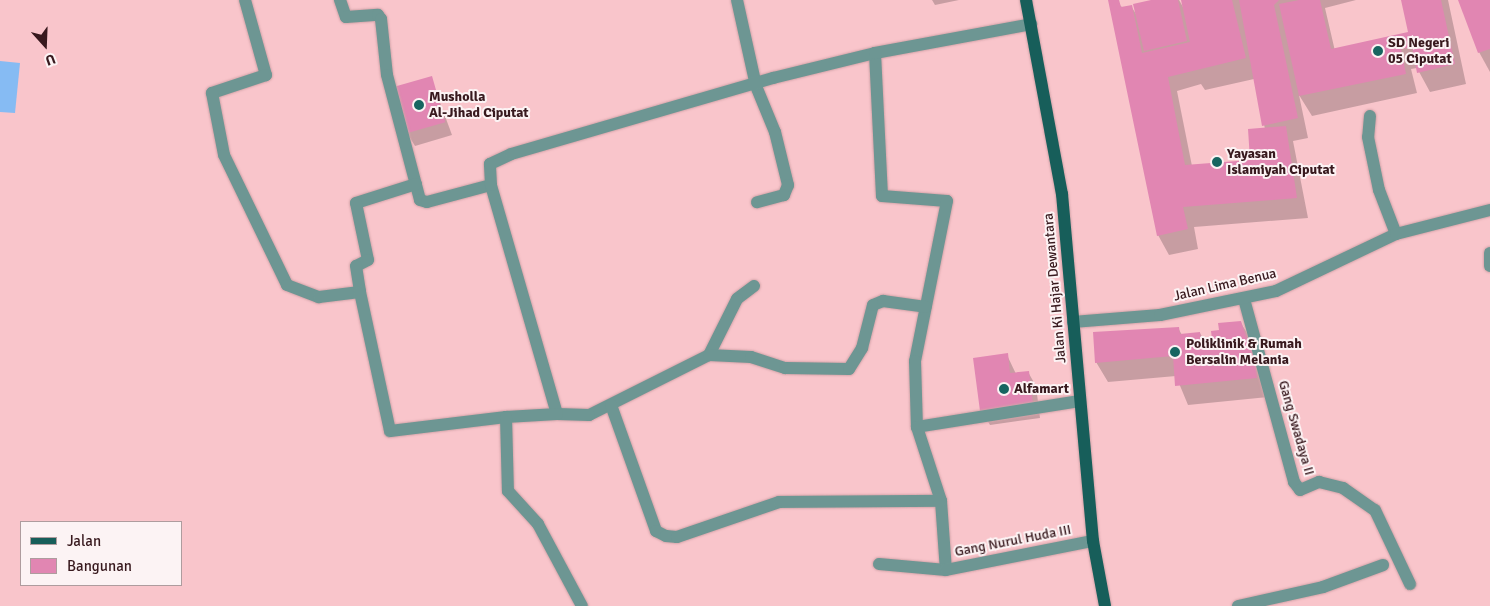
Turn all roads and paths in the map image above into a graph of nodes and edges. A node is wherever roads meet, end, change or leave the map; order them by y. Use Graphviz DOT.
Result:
graph roads {
  1 [pos="245,0"];
  2 [pos="340,0"];
  3 [pos="737,0"];
  4 [pos="1026,0"];
  5 [pos="1031,24"];
  6 [pos="875,53"];
  7 [pos="756,86"];
  8 [pos="1370,116"];
  9 [pos="416,184"];
  10 [pos="491,185"];
  11 [pos="757,202"];
  12 [pos="1490,210"];
  13 [pos="1396,234"];
  14 [pos="1490,253"];
  15 [pos="1490,266"];
  16 [pos="754,286"];
  17 [pos="360,292"];
  18 [pos="1244,299"];
  19 [pos="926,307"];
  20 [pos="1073,322"];
  21 [pos="709,354"];
  22 [pos="1080,401"];
  23 [pos="611,406"];
  24 [pos="557,414"];
  25 [pos="506,417"];
  26 [pos="918,426"];
  27 [pos="941,501"];
  28 [pos="1093,541"];
  29 [pos="879,564"];
  30 [pos="1383,565"];
  31 [pos="946,570"];
  32 [pos="1410,584"];
  33 [pos="582,606"];
  34 [pos="1105,606"];
  35 [pos="1238,606"];
  1 -- 17 [label="street"];
  2 -- 9 [label="street"];
  3 -- 7 [label="street"];
  4 -- 5 [label="main road, Jalan Ki Hajar Dewantara"];
  5 -- 6 [label="street"];
  5 -- 20 [label="main road, Jalan Ki Hajar Dewantara"];
  6 -- 7 [label="street"];
  6 -- 19 [label="street"];
  7 -- 10 [label="street"];
  7 -- 11 [label="street"];
  8 -- 13 [label="street"];
  9 -- 10 [label="street"];
  9 -- 17 [label="street"];
  10 -- 24 [label="street"];
  12 -- 13 [label="street, Jalan Lima Benua"];
  13 -- 18 [label="street, Jalan Lima Benua"];
  14 -- 15 [label="street"];
  16 -- 21 [label="street"];
  17 -- 25 [label="street"];
  18 -- 20 [label="street, Jalan Lima Benua"];
  18 -- 32 [label="street, Gang Swadaya II"];
  19 -- 21 [label="street"];
  19 -- 26 [label="street"];
  20 -- 22 [label="main road, Jalan Ki Hajar Dewantara"];
  21 -- 23 [label="street"];
  22 -- 26 [label="street"];
  22 -- 28 [label="main road, Jalan Ki Hajar Dewantara"];
  23 -- 24 [label="street"];
  23 -- 27 [label="street"];
  24 -- 25 [label="street"];
  25 -- 33 [label="street"];
  26 -- 27 [label="street"];
  27 -- 31 [label="street"];
  28 -- 31 [label="street, Gang Nurul Huda III"];
  28 -- 34 [label="main road, Jalan Ki Hajar Dewantara"];
  29 -- 31 [label="street, Gang Nurul Huda III"];
  30 -- 35 [label="street"];
}
